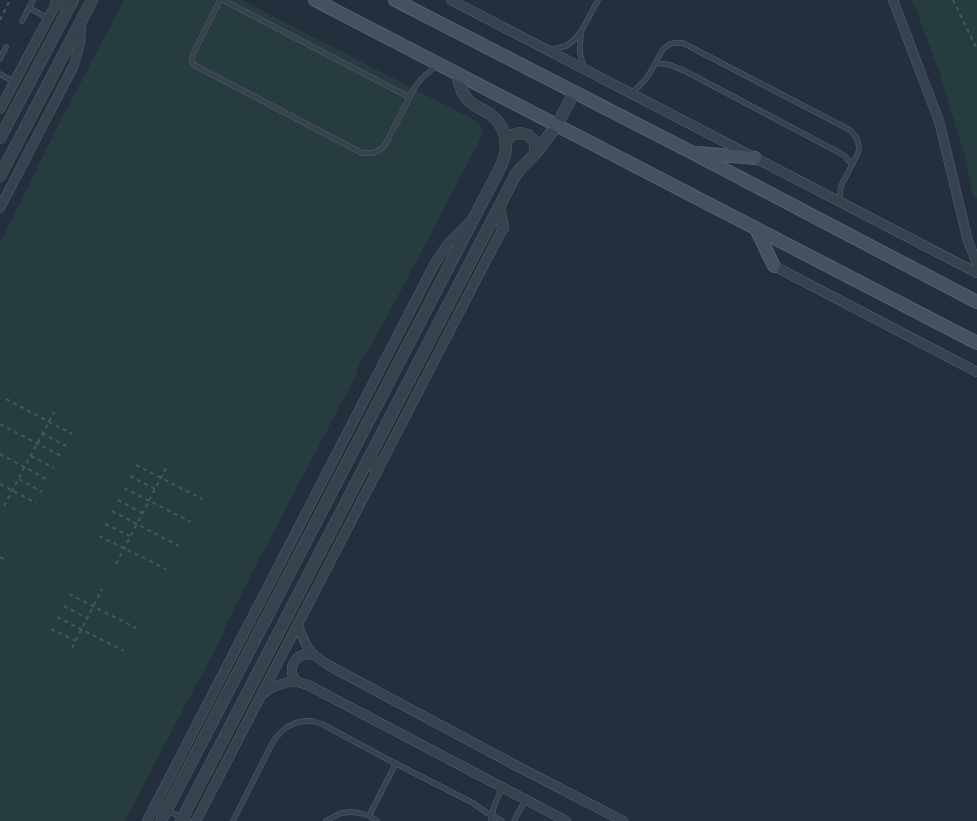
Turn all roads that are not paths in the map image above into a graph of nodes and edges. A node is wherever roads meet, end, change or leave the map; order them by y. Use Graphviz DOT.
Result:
graph roads {
  1 [pos="33,0"];
  2 [pos="73,0"];
  3 [pos="92,0"];
  4 [pos="222,0"];
  5 [pos="315,0"];
  6 [pos="395,0"];
  7 [pos="451,0"];
  8 [pos="598,0"];
  9 [pos="893,0"];
  10 [pos="60,1"];
  11 [pos="29,8"];
  12 [pos="48,18"];
  13 [pos="81,20"];
  14 [pos="22,21"];
  15 [pos="582,30"];
  16 [pos="6,47"];
  17 [pos="548,50"];
  18 [pos="0,59"];
  19 [pos="656,63"];
  20 [pos="439,64"];
  21 [pos="584,69"];
  22 [pos="0,74"];
  23 [pos="459,74"];
  24 [pos="14,82"];
  25 [pos="574,93"];
  26 [pos="630,94"];
  27 [pos="409,96"];
  28 [pos="0,106"];
  29 [pos="557,125"];
  30 [pos="0,138"];
  31 [pos="506,141"];
  32 [pos="691,152"];
  33 [pos="535,154"];
  34 [pos="755,158"];
  35 [pos="852,164"];
  36 [pos="0,176"];
  37 [pos="840,202"];
  38 [pos="0,208"];
  39 [pos="499,208"];
  40 [pos="472,220"];
  41 [pos="503,228"];
  42 [pos="756,229"];
  43 [pos="977,264"];
  44 [pos="774,266"];
  45 [pos="977,273"];
  46 [pos="977,302"];
  47 [pos="977,343"];
  48 [pos="977,372"];
  49 [pos="371,454"];
  50 [pos="376,472"];
  51 [pos="298,624"];
  52 [pos="314,655"];
  53 [pos="298,682"];
  54 [pos="260,696"];
  55 [pos="396,763"];
  56 [pos="502,788"];
  57 [pos="524,800"];
  58 [pos="155,805"];
  59 [pos="166,810"];
  60 [pos="369,816"];
  61 [pos="491,818"];
  62 [pos="184,820"];
  63 [pos="147,821"];
  64 [pos="160,821"];
  65 [pos="196,821"];
  66 [pos="233,821"];
  67 [pos="326,821"];
  68 [pos="377,821"];
  69 [pos="502,821"];
  70 [pos="514,821"];
  71 [pos="566,821"];
  72 [pos="623,821"];
  1 -- 11 [label="lane"];
  2 -- 30 [label="street"];
  3 -- 13 [label="street"];
  4 -- 27 [label="lane"];
  4 -- 27 [label="lane"];
  5 -- 20 [label="main road"];
  6 -- 25 [label="main road"];
  7 -- 17 [label="street"];
  8 -- 15 [label="lane"];
  9 -- 43 [label="street"];
  10 -- 12 [label="street"];
  11 -- 12 [label="lane"];
  11 -- 14 [label="lane"];
  12 -- 24 [label="street"];
  13 -- 36 [label="street"];
  13 -- 38 [label="street"];
  15 -- 17 [label="lane"];
  15 -- 21 [label="lane"];
  16 -- 18 [label="lane"];
  17 -- 21 [label="street"];
  19 -- 26 [label="lane"];
  19 -- 35 [label="lane"];
  19 -- 35 [label="lane"];
  20 -- 23 [label="main road"];
  20 -- 27 [label="lane"];
  21 -- 26 [label="street"];
  22 -- 24 [label="lane"];
  23 -- 29 [label="main road"];
  23 -- 31 [label="street"];
  24 -- 28 [label="street"];
  25 -- 29 [label="street"];
  25 -- 32 [label="main road"];
  26 -- 34 [label="street"];
  29 -- 33 [label="street"];
  29 -- 42 [label="main road"];
  31 -- 33 [label="street"];
  31 -- 40 [label="street"];
  32 -- 34 [label="main road"];
  32 -- 46 [label="main road"];
  33 -- 39 [label="street"];
  34 -- 37 [label="street"];
  35 -- 37 [label="lane"];
  37 -- 45 [label="street"];
  39 -- 41 [label="street"];
  39 -- 49 [label="street"];
  40 -- 58 [label="street"];
  40 -- 59 [label="street"];
  41 -- 50 [label="street"];
  42 -- 44 [label="main road"];
  42 -- 47 [label="main road"];
  44 -- 48 [label="street"];
  49 -- 50 [label="street"];
  49 -- 62 [label="street"];
  50 -- 51 [label="street"];
  51 -- 52 [label="street"];
  51 -- 54 [label="street"];
  52 -- 53 [label="street"];
  52 -- 72 [label="street"];
  53 -- 54 [label="street"];
  53 -- 56 [label="street"];
  54 -- 65 [label="street"];
  55 -- 60 [label="lane"];
  55 -- 61 [label="lane"];
  55 -- 66 [label="lane"];
  56 -- 57 [label="street"];
  56 -- 61 [label="lane"];
  57 -- 70 [label="lane"];
  57 -- 71 [label="street"];
  58 -- 59 [label="lane"];
  58 -- 63 [label="street"];
  59 -- 62 [label="lane"];
  59 -- 64 [label="street"];
  60 -- 67 [label="lane"];
  60 -- 68 [label="lane"];
  61 -- 69 [label="lane"];
}
